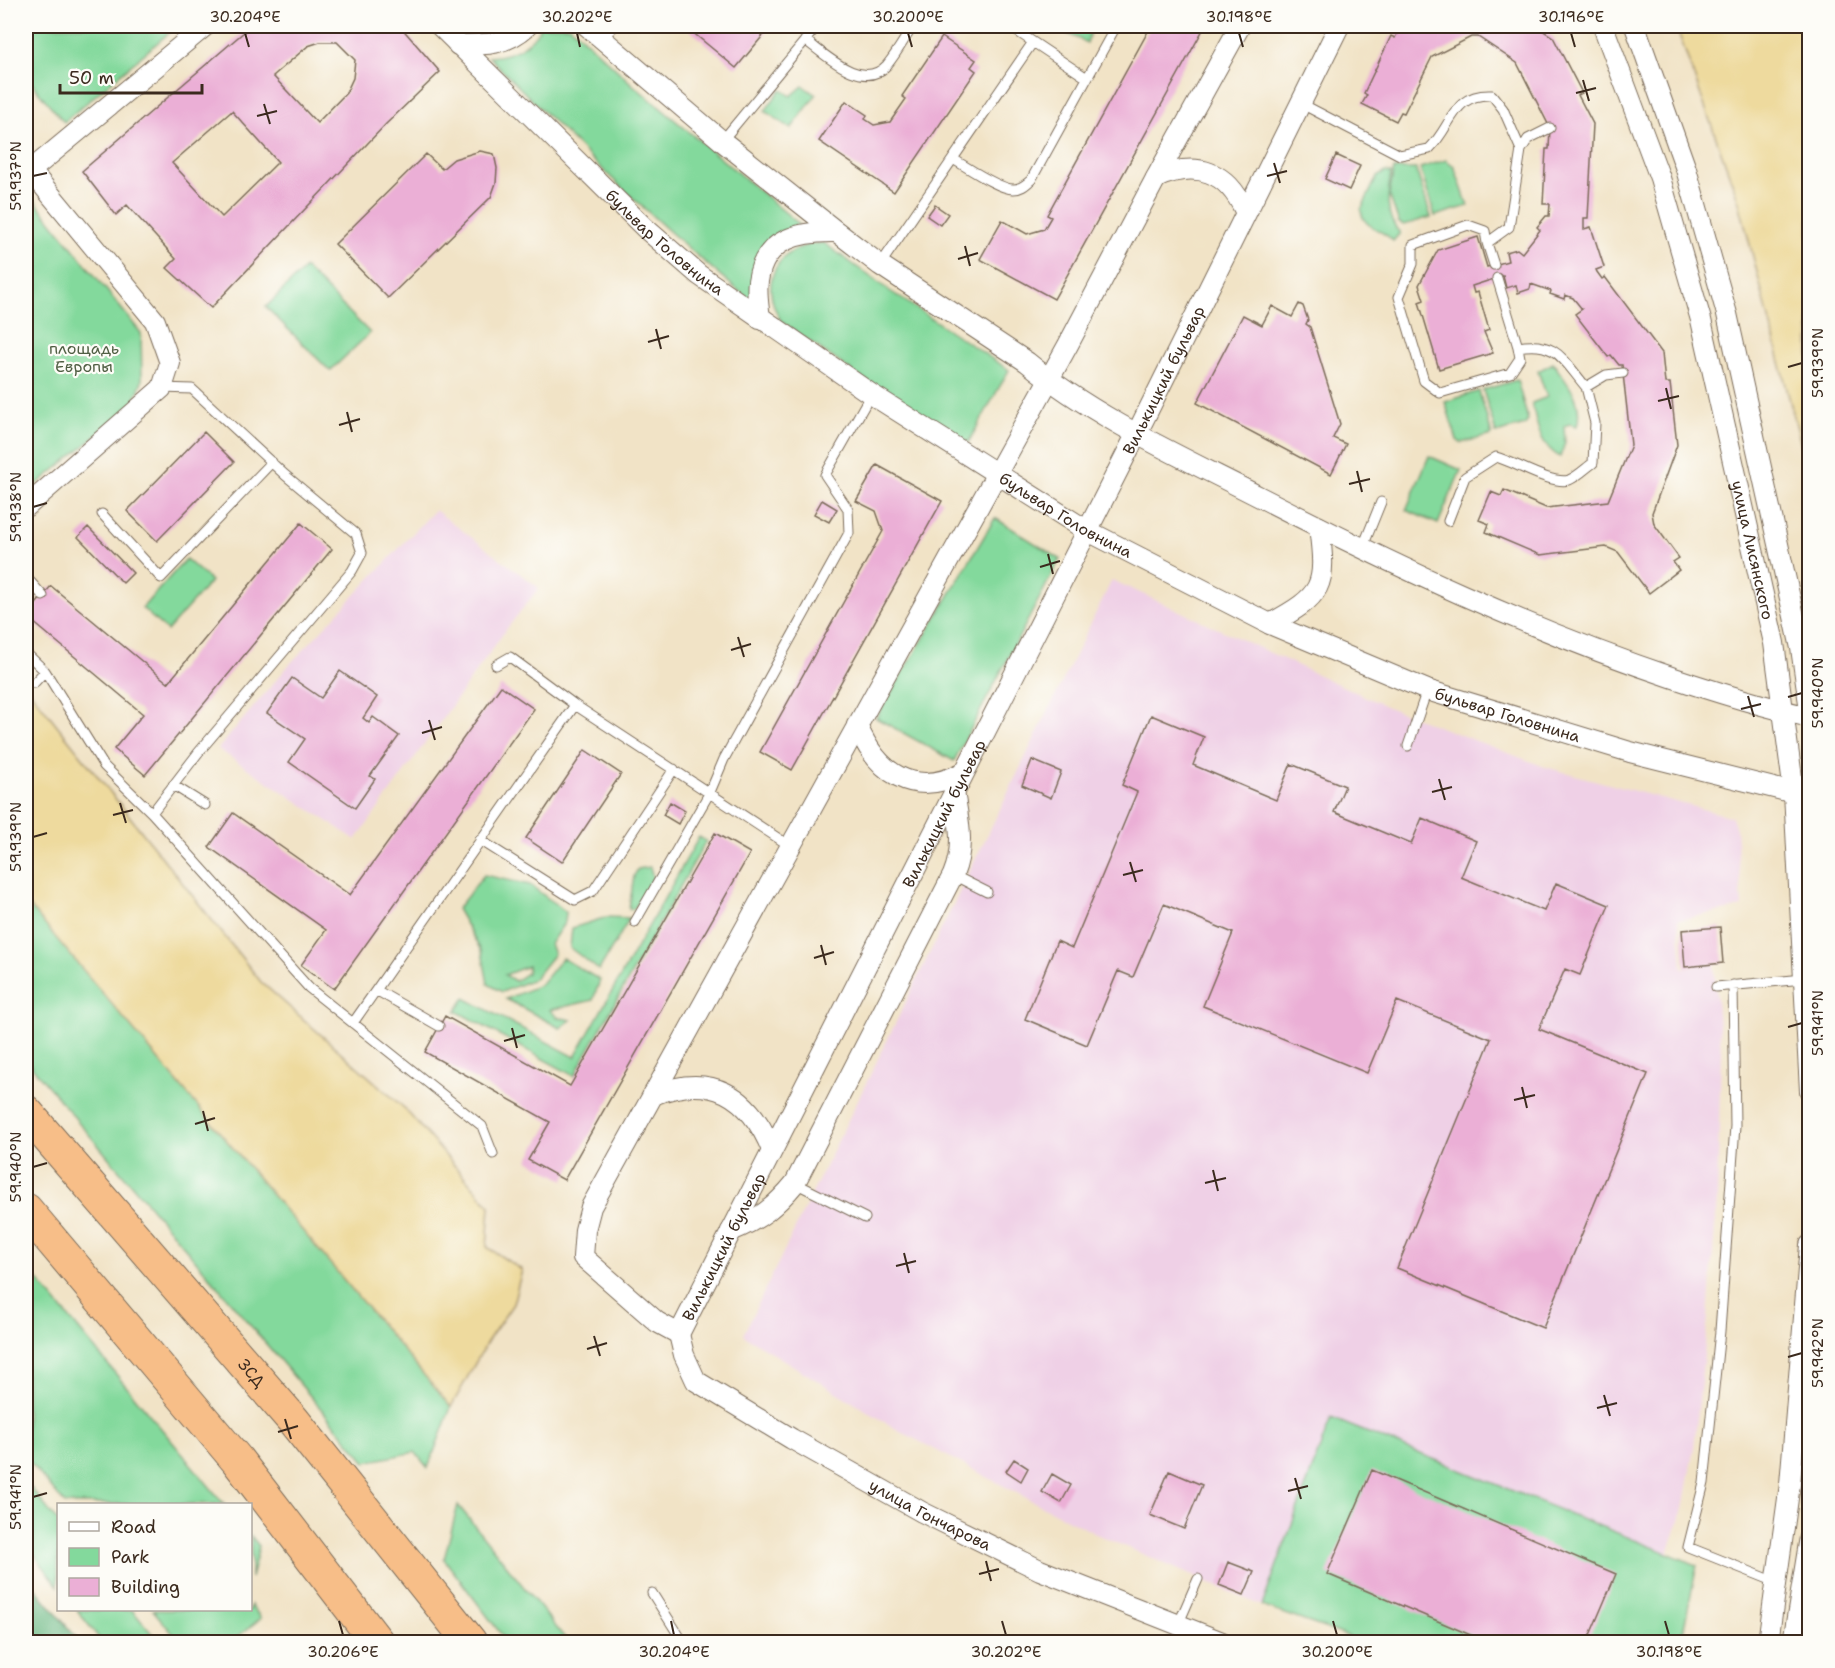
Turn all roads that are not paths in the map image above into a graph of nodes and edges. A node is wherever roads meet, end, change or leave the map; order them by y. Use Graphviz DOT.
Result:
graph roads {
  1 [pos="205,26"];
  2 [pos="440,26"];
  3 [pos="527,26"];
  4 [pos="817,26"];
  5 [pos="914,26"];
  6 [pos="1009,26"];
  7 [pos="1116,26"];
  8 [pos="1240,26"];
  9 [pos="1339,26"];
  10 [pos="1603,26"];
  11 [pos="1635,26"];
  12 [pos="601,30"];
  13 [pos="805,40"];
  14 [pos="1033,42"];
  15 [pos="458,45"];
  16 [pos="1087,78"];
  17 [pos="1300,102"];
  18 [pos="1550,128"];
  19 [pos="722,141"];
  20 [pos="1521,150"];
  21 [pos="953,159"];
  22 [pos="28,168"];
  23 [pos="1156,178"];
  24 [pos="1245,212"];
  25 [pos="837,232"];
  26 [pos="1487,243"];
  27 [pos="880,265"];
  28 [pos="1494,265"];
  29 [pos="1497,278"];
  30 [pos="760,320"];
  31 [pos="1518,347"];
  32 [pos="1623,373"];
  33 [pos="1048,379"];
  34 [pos="1586,387"];
  35 [pos="162,388"];
  36 [pos="871,394"];
  37 [pos="1137,433"];
  38 [pos="272,462"];
  39 [pos="996,472"];
  40 [pos="1381,502"];
  41 [pos="26,507"];
  42 [pos="102,514"];
  43 [pos="1448,521"];
  44 [pos="1318,527"];
  45 [pos="1086,531"];
  46 [pos="1362,549"];
  47 [pos="26,577"];
  48 [pos="43,596"];
  49 [pos="1270,624"];
  50 [pos="26,653"];
  51 [pos="496,665"];
  52 [pos="45,671"];
  53 [pos="34,683"];
  54 [pos="1427,690"];
  55 [pos="575,705"];
  56 [pos="1809,710"];
  57 [pos="1784,712"];
  58 [pos="1809,717"];
  59 [pos="857,725"];
  60 [pos="1408,746"];
  61 [pos="674,769"];
  62 [pos="964,772"];
  63 [pos="173,785"];
  64 [pos="710,792"];
  65 [pos="954,792"];
  66 [pos="1802,795"];
  67 [pos="205,805"];
  68 [pos="152,813"];
  69 [pos="480,840"];
  70 [pos="790,846"];
  71 [pos="953,875"];
  72 [pos="987,892"];
  73 [pos="635,922"];
  74 [pos="1803,979"];
  75 [pos="1733,985"];
  76 [pos="1716,987"];
  77 [pos="376,990"];
  78 [pos="352,1023"];
  79 [pos="439,1026"];
  80 [pos="1809,1091"];
  81 [pos="653,1095"];
  82 [pos="26,1112"];
  83 [pos="772,1150"];
  84 [pos="494,1154"];
  85 [pos="795,1183"];
  86 [pos="26,1210"];
  87 [pos="865,1218"];
  88 [pos="731,1231"];
  89 [pos="1809,1245"];
  90 [pos="679,1334"];
  91 [pos="1809,1537"];
  92 [pos="1198,1579"];
  93 [pos="1776,1582"];
  94 [pos="652,1593"];
  95 [pos="1178,1625"];
  96 [pos="377,1642"];
  97 [pos="470,1642"];
  98 [pos="683,1642"];
  99 [pos="1222,1642"];
  100 [pos="1768,1642"];
  101 [pos="1793,1642"];
  1 -- 22 [label="street"];
  2 -- 15 [label="street, бульвар Головнина"];
  3 -- 15 [label="street"];
  4 -- 13 [label="lane"];
  5 -- 13 [label="lane"];
  6 -- 14 [label="lane"];
  7 -- 16 [label="lane"];
  8 -- 23 [label="street, Вилькицкий бульвар"];
  9 -- 17 [label="street, Вилькицкий бульвар"];
  10 -- 57 [label="street, улица Лисянского"];
  11 -- 56 [label="street, улица Лисянского"];
  12 -- 19 [label="street"];
  13 -- 19 [label="lane"];
  14 -- 16 [label="lane"];
  14 -- 21 [label="lane"];
  15 -- 30 [label="street, бульвар Головнина"];
  16 -- 21 [label="lane"];
  17 -- 20 [label="lane"];
  17 -- 24 [label="street, Вилькицкий бульвар"];
  18 -- 20 [label="lane"];
  19 -- 25 [label="street"];
  20 -- 26 [label="lane"];
  21 -- 27 [label="lane"];
  22 -- 35 [label="street"];
  23 -- 24 [label="street"];
  23 -- 33 [label="street, Вилькицкий бульвар"];
  24 -- 37 [label="street, Вилькицкий бульвар"];
  25 -- 27 [label="street"];
  25 -- 30 [label="street"];
  26 -- 28 [label="lane"];
  26 -- 31 [label="lane"];
  27 -- 33 [label="street"];
  29 -- 31 [label="lane"];
  30 -- 36 [label="street, бульвар Головнина"];
  31 -- 34 [label="lane"];
  32 -- 34 [label="lane"];
  33 -- 37 [label="street"];
  33 -- 39 [label="street, Вилькицкий бульвар"];
  34 -- 43 [label="lane"];
  35 -- 38 [label="lane"];
  35 -- 41 [label="street"];
  36 -- 39 [label="street, бульвар Головнина"];
  36 -- 64 [label="lane"];
  37 -- 44 [label="street"];
  37 -- 45 [label="street, Вилькицкий бульвар"];
  38 -- 42 [label="lane"];
  38 -- 63 [label="lane"];
  39 -- 45 [label="street, бульвар Головнина"];
  39 -- 59 [label="street, Вилькицкий бульвар"];
  40 -- 46 [label="lane"];
  44 -- 46 [label="street"];
  44 -- 49 [label="street"];
  45 -- 49 [label="street, бульвар Головнина"];
  45 -- 62 [label="street, Вилькицкий бульвар"];
  46 -- 57 [label="street"];
  47 -- 48 [label="lane"];
  49 -- 54 [label="street, бульвар Головнина"];
  50 -- 52 [label="lane"];
  51 -- 55 [label="lane"];
  52 -- 53 [label="lane"];
  52 -- 68 [label="lane"];
  54 -- 60 [label="lane"];
  54 -- 66 [label="street, бульвар Головнина"];
  55 -- 61 [label="lane"];
  55 -- 69 [label="lane"];
  57 -- 58 [label="street"];
  57 -- 66 [label="street, улица Лисянского"];
  59 -- 62 [label="street"];
  59 -- 70 [label="street, Вилькицкий бульвар"];
  61 -- 64 [label="lane"];
  61 -- 69 [label="lane"];
  62 -- 65 [label="street, Вилькицкий бульвар"];
  63 -- 67 [label="lane"];
  63 -- 68 [label="lane"];
  64 -- 70 [label="lane"];
  64 -- 73 [label="lane"];
  65 -- 71 [label="street"];
  65 -- 83 [label="street, Вилькицкий бульвар"];
  66 -- 74 [label="street, улица Лисянского"];
  68 -- 78 [label="lane"];
  69 -- 77 [label="lane"];
  70 -- 81 [label="street, Вилькицкий бульвар"];
  71 -- 72 [label="lane"];
  71 -- 85 [label="street"];
  74 -- 75 [label="lane"];
  74 -- 80 [label="street, улица Лисянского"];
  75 -- 76 [label="lane"];
  75 -- 93 [label="lane"];
  77 -- 78 [label="lane"];
  77 -- 79 [label="lane"];
  78 -- 84 [label="lane"];
  81 -- 83 [label="street"];
  81 -- 90 [label="street, Вилькицкий бульвар"];
  82 -- 97 [label="highway, ЗСД"];
  83 -- 88 [label="street, Вилькицкий бульвар"];
  85 -- 87 [label="lane"];
  85 -- 88 [label="street"];
  86 -- 96 [label="highway"];
  88 -- 90 [label="street, Вилькицкий бульвар"];
  89 -- 93 [label="street"];
  90 -- 95 [label="street, улица Гончарова"];
  91 -- 101 [label="street"];
  92 -- 95 [label="lane"];
  93 -- 100 [label="street"];
  94 -- 98 [label="lane"];
  95 -- 99 [label="street, улица Гончарова"];
}
